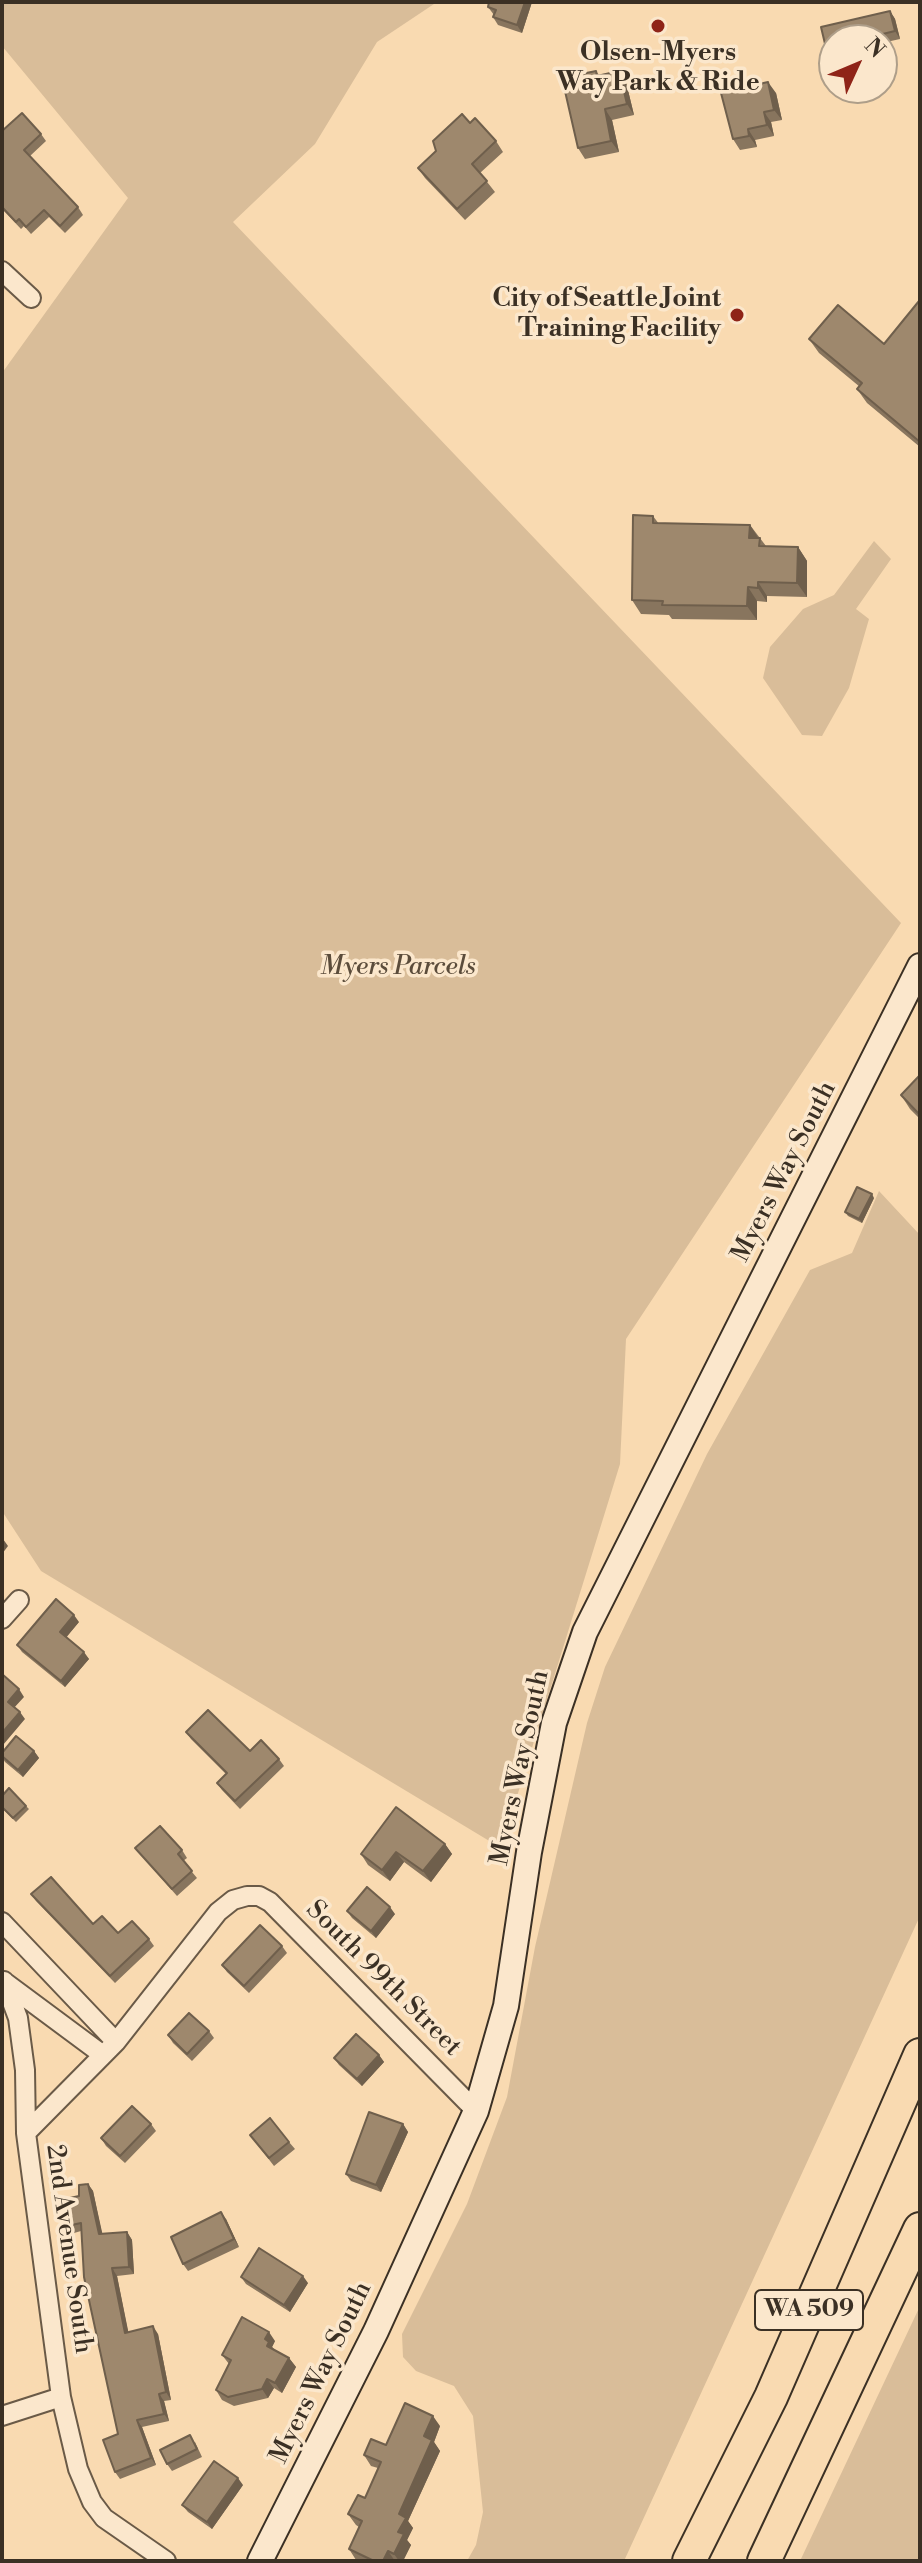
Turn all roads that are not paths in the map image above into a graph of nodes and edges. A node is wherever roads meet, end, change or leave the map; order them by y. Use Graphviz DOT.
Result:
graph roads {
  1 [pos="2,271"];
  2 [pos="31,298"];
  3 [pos="920,966"];
  4 [pos="19,1600"];
  5 [pos="2,1619"];
  6 [pos="247,1896"];
  7 [pos="2,1922"];
  8 [pos="3,1979"];
  9 [pos="110,2048"];
  10 [pos="920,2055"];
  11 [pos="476,2111"];
  12 [pos="26,2133"];
  13 [pos="920,2229"];
  14 [pos="61,2397"];
  15 [pos="2,2416"];
  16 [pos="166,2561"];
  17 [pos="260,2561"];
  18 [pos="689,2561"];
  19 [pos="764,2561"];
  1 -- 2 [label="street"];
  3 -- 11 [label="main road, Myers Way South"];
  4 -- 5 [label="street"];
  6 -- 9 [label="street, 2nd Avenue South"];
  6 -- 11 [label="street, South 99th Street"];
  7 -- 9 [label="street"];
  8 -- 9 [label="street"];
  8 -- 12 [label="street"];
  9 -- 12 [label="street, 2nd Avenue South"];
  10 -- 18 [label="highway, WA 509"];
  11 -- 17 [label="main road, Myers Way South"];
  12 -- 14 [label="street, 2nd Avenue South"];
  13 -- 19 [label="highway, WA 509"];
  14 -- 15 [label="street"];
  14 -- 16 [label="street, 2nd Avenue South"];
}
